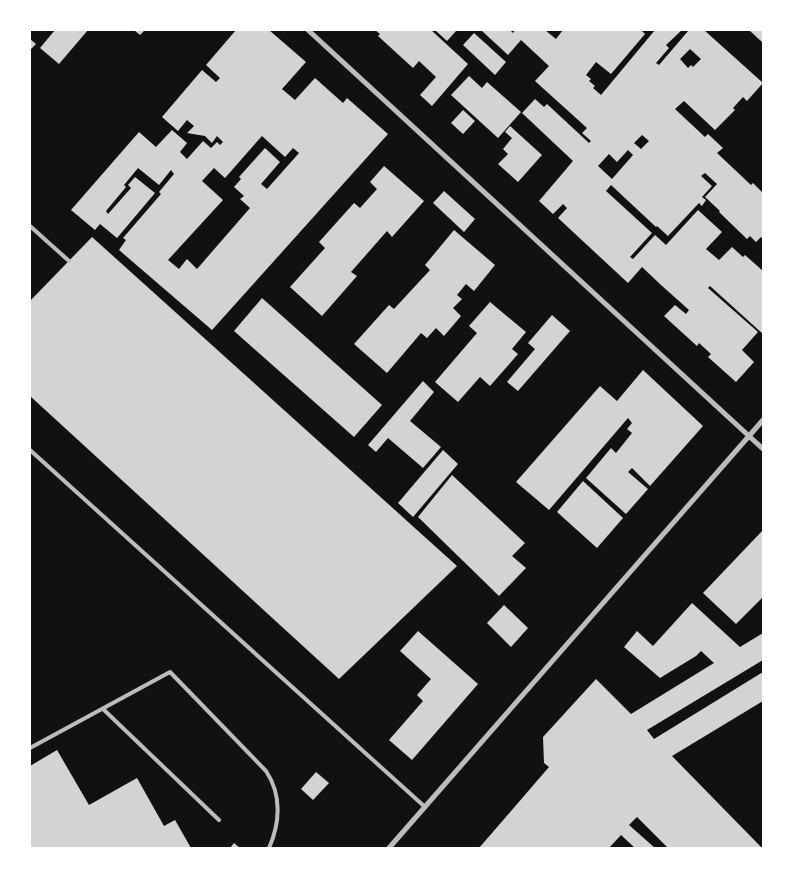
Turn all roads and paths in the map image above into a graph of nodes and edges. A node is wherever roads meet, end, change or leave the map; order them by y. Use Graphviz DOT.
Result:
graph roads {
  1 [pos="308,30"];
  2 [pos="30,226"];
  3 [pos="69,261"];
  4 [pos="763,420"];
  5 [pos="749,436"];
  6 [pos="763,449"];
  7 [pos="30,450"];
  8 [pos="103,709"];
  9 [pos="30,748"];
  10 [pos="425,807"];
  11 [pos="219,820"];
  12 [pos="269,848"];
  13 [pos="390,848"];
  1 -- 5 [label="street"];
  2 -- 3 [label="lane"];
  4 -- 5 [label="street"];
  5 -- 6 [label="street"];
  5 -- 10 [label="street"];
  7 -- 10 [label="lane"];
  8 -- 9 [label="lane"];
  8 -- 11 [label="lane"];
  8 -- 12 [label="lane"];
  10 -- 13 [label="street"];
}
